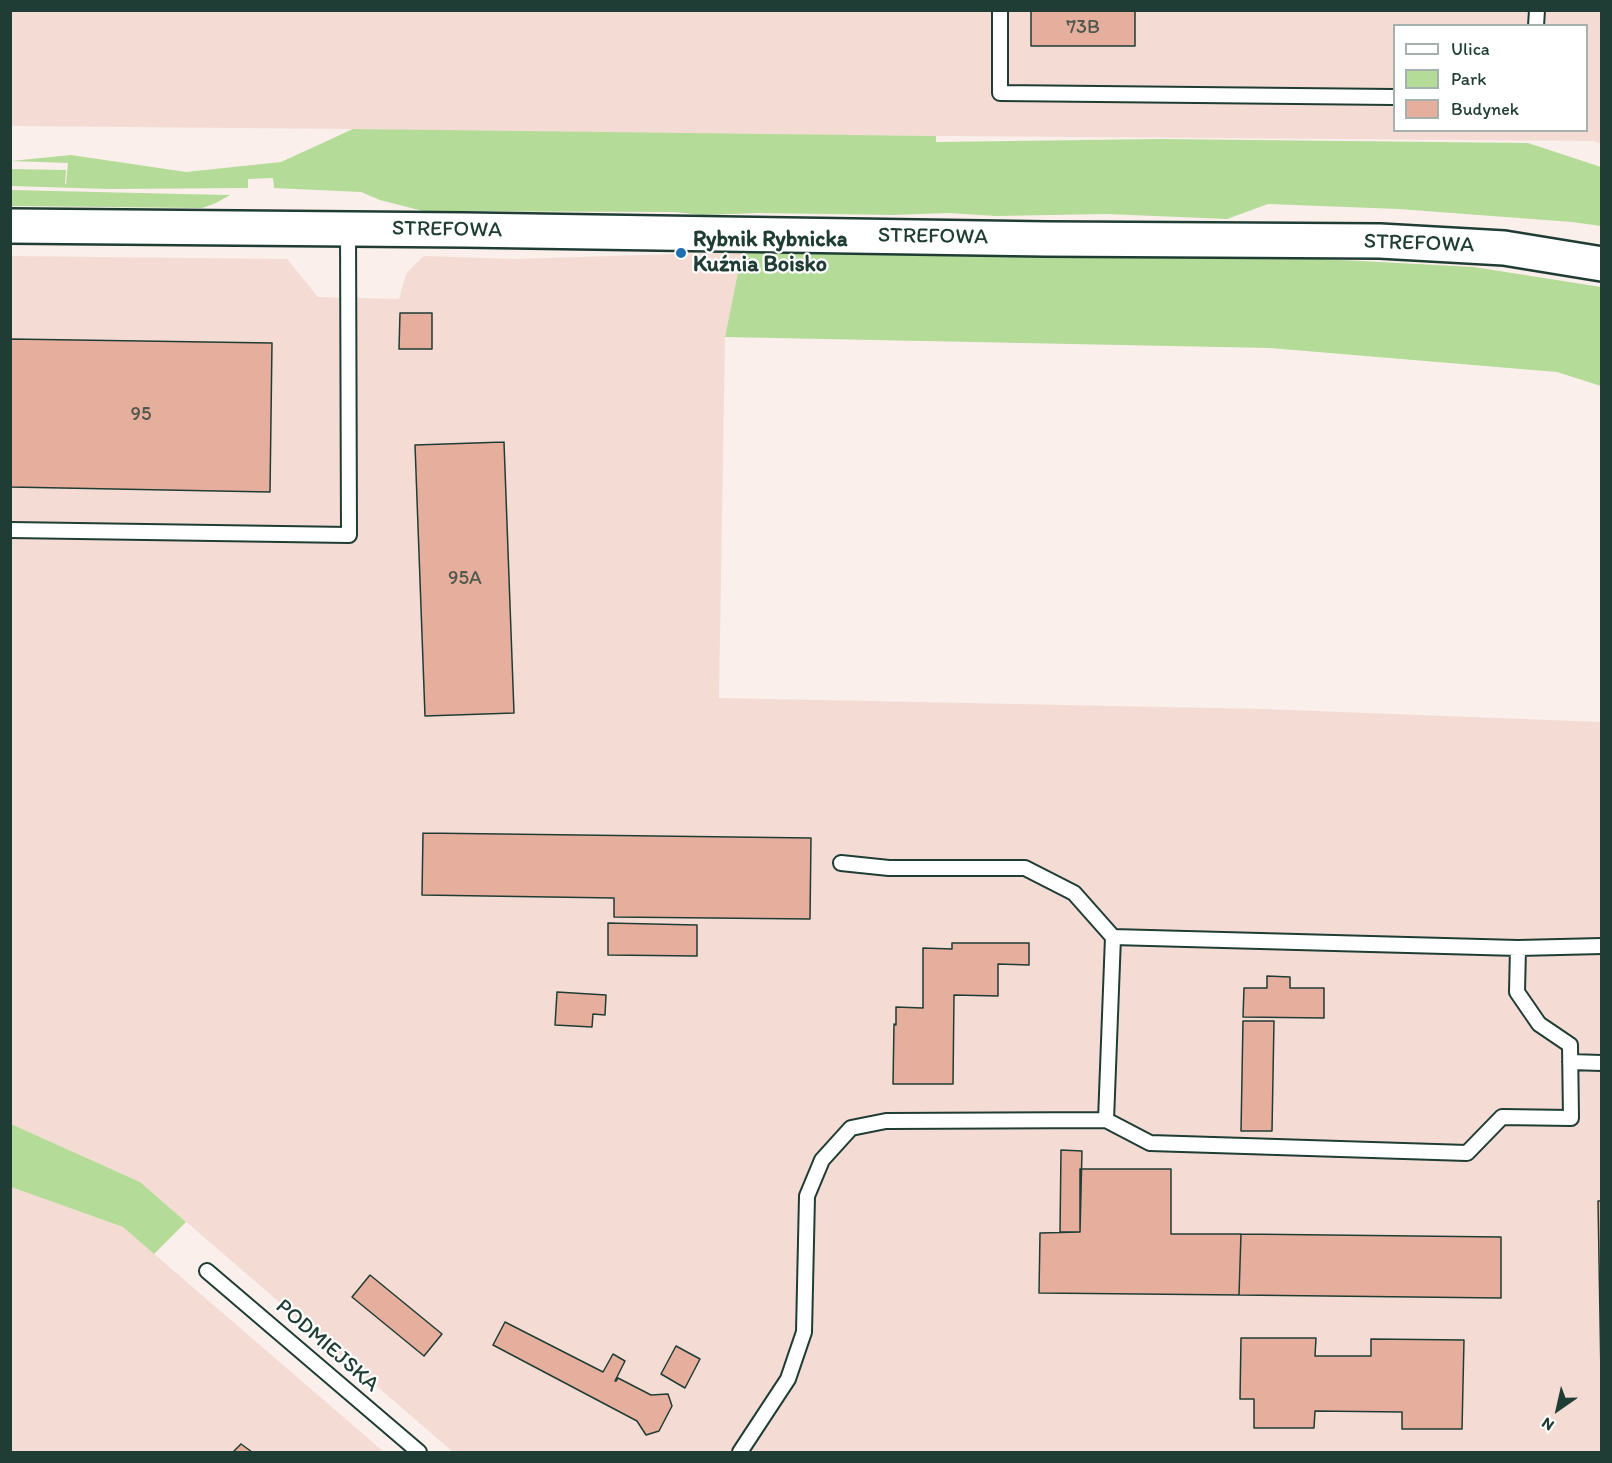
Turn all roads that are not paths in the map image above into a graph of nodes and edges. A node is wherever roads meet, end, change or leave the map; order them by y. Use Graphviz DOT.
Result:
graph roads {
  1 [pos="1000,10"];
  2 [pos="1393,97"];
  3 [pos="10,226"];
  4 [pos="348,229"];
  5 [pos="1602,264"];
  6 [pos="10,530"];
  7 [pos="842,863"];
  8 [pos="1113,937"];
  9 [pos="1602,946"];
  10 [pos="1518,948"];
  11 [pos="1570,1062"];
  12 [pos="1602,1063"];
  13 [pos="1106,1120"];
  14 [pos="207,1271"];
  15 [pos="419,1452"];
  16 [pos="740,1452"];
  1 -- 2 [label="lane"];
  3 -- 4 [label="street, STREFOWA"];
  4 -- 5 [label="street, STREFOWA"];
  4 -- 6 [label="lane"];
  7 -- 8 [label="lane"];
  8 -- 10 [label="lane"];
  8 -- 13 [label="lane"];
  9 -- 10 [label="lane"];
  10 -- 11 [label="lane"];
  11 -- 12 [label="lane"];
  11 -- 13 [label="lane"];
  13 -- 16 [label="lane"];
  14 -- 15 [label="lane, PODMIEJSKA"];
}
